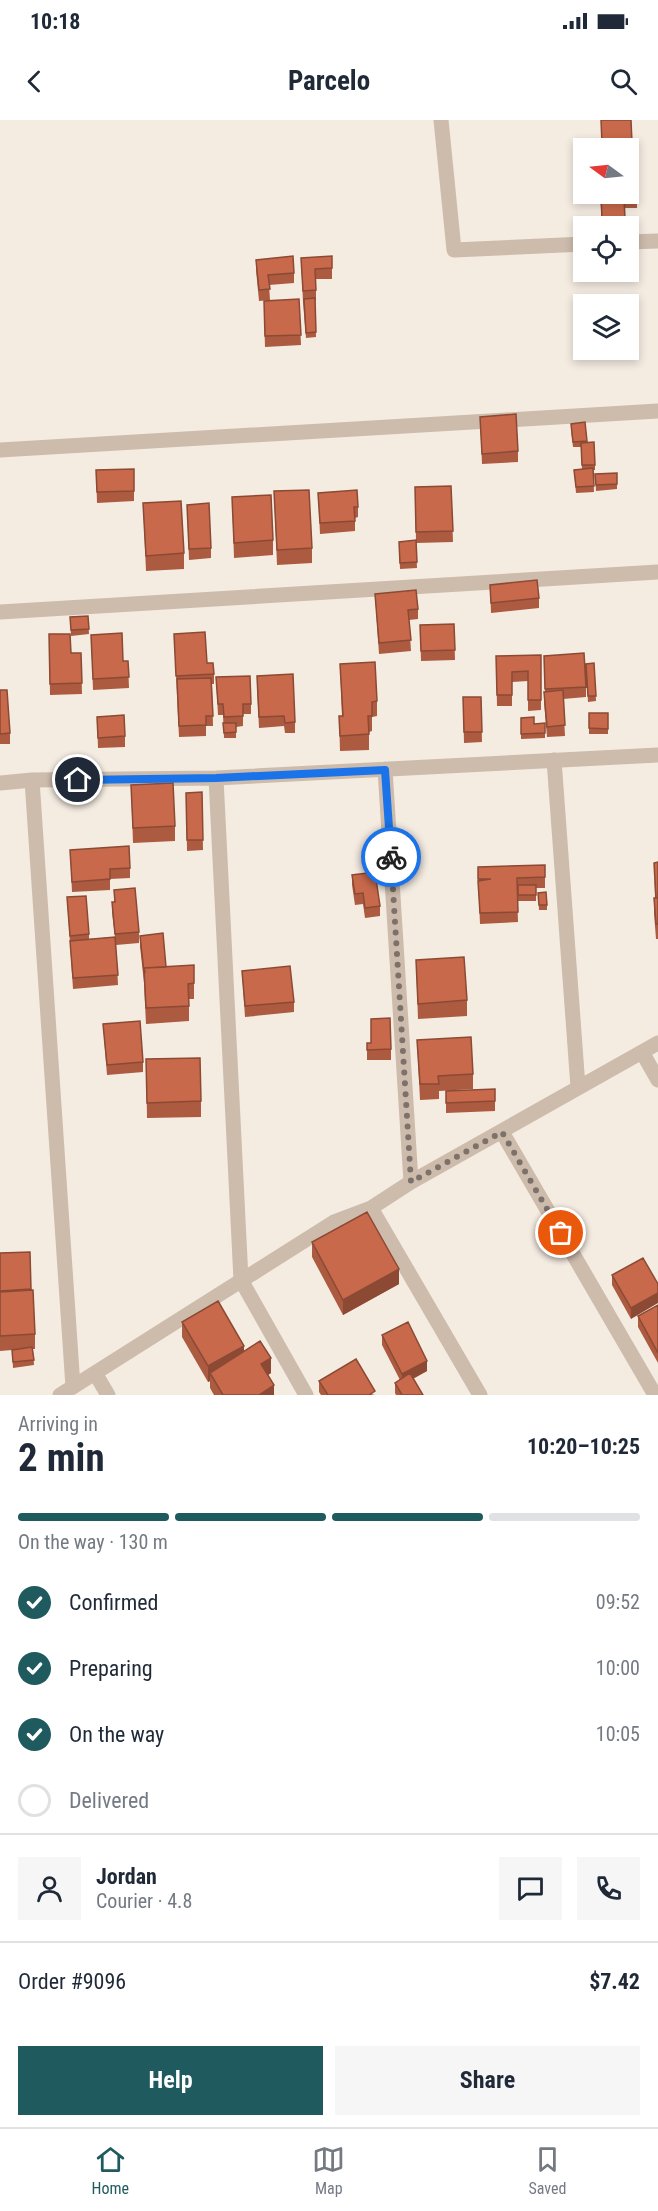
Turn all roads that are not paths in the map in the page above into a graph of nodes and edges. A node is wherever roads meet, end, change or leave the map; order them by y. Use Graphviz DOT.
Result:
graph roads {
  1 [pos="441,120"];
  2 [pos="658,241"];
  3 [pos="639,242"];
  4 [pos="573,245"];
  5 [pos="658,411"];
  6 [pos="0,450"];
  7 [pos="658,572"];
  8 [pos="0,612"];
  9 [pos="658,755"];
  10 [pos="554,760"];
  11 [pos="385,770"];
  12 [pos="216,778"];
  13 [pos="32,780"];
  14 [pos="0,783"];
  15 [pos="658,1043"];
  16 [pos="642,1052"];
  17 [pos="658,1080"];
  18 [pos="578,1087"];
  19 [pos="502,1132"];
  20 [pos="411,1182"];
  21 [pos="371,1208"];
  22 [pos="241,1280"];
  23 [pos="95,1373"];
  24 [pos="66,1391"];
  25 [pos="108,1395"];
  26 [pos="306,1395"];
  27 [pos="480,1395"];
  28 [pos="655,1395"];
  1 -- 4 [label="street"];
  2 -- 3 [label="street"];
  5 -- 6 [label="street"];
  7 -- 8 [label="street"];
  9 -- 10 [label="street"];
  10 -- 11 [label="street"];
  10 -- 18 [label="street"];
  11 -- 12 [label="street"];
  11 -- 20 [label="street"];
  12 -- 13 [label="street"];
  12 -- 22 [label="street"];
  13 -- 14 [label="street"];
  13 -- 24 [label="street"];
  15 -- 16 [label="street"];
  16 -- 17 [label="street"];
  16 -- 18 [label="street"];
  18 -- 19 [label="street"];
  19 -- 20 [label="street"];
  19 -- 28 [label="street"];
  20 -- 21 [label="street"];
  21 -- 22 [label="street"];
  21 -- 27 [label="street"];
  22 -- 23 [label="street"];
  22 -- 26 [label="street"];
  23 -- 24 [label="street"];
  23 -- 25 [label="street"];
}
